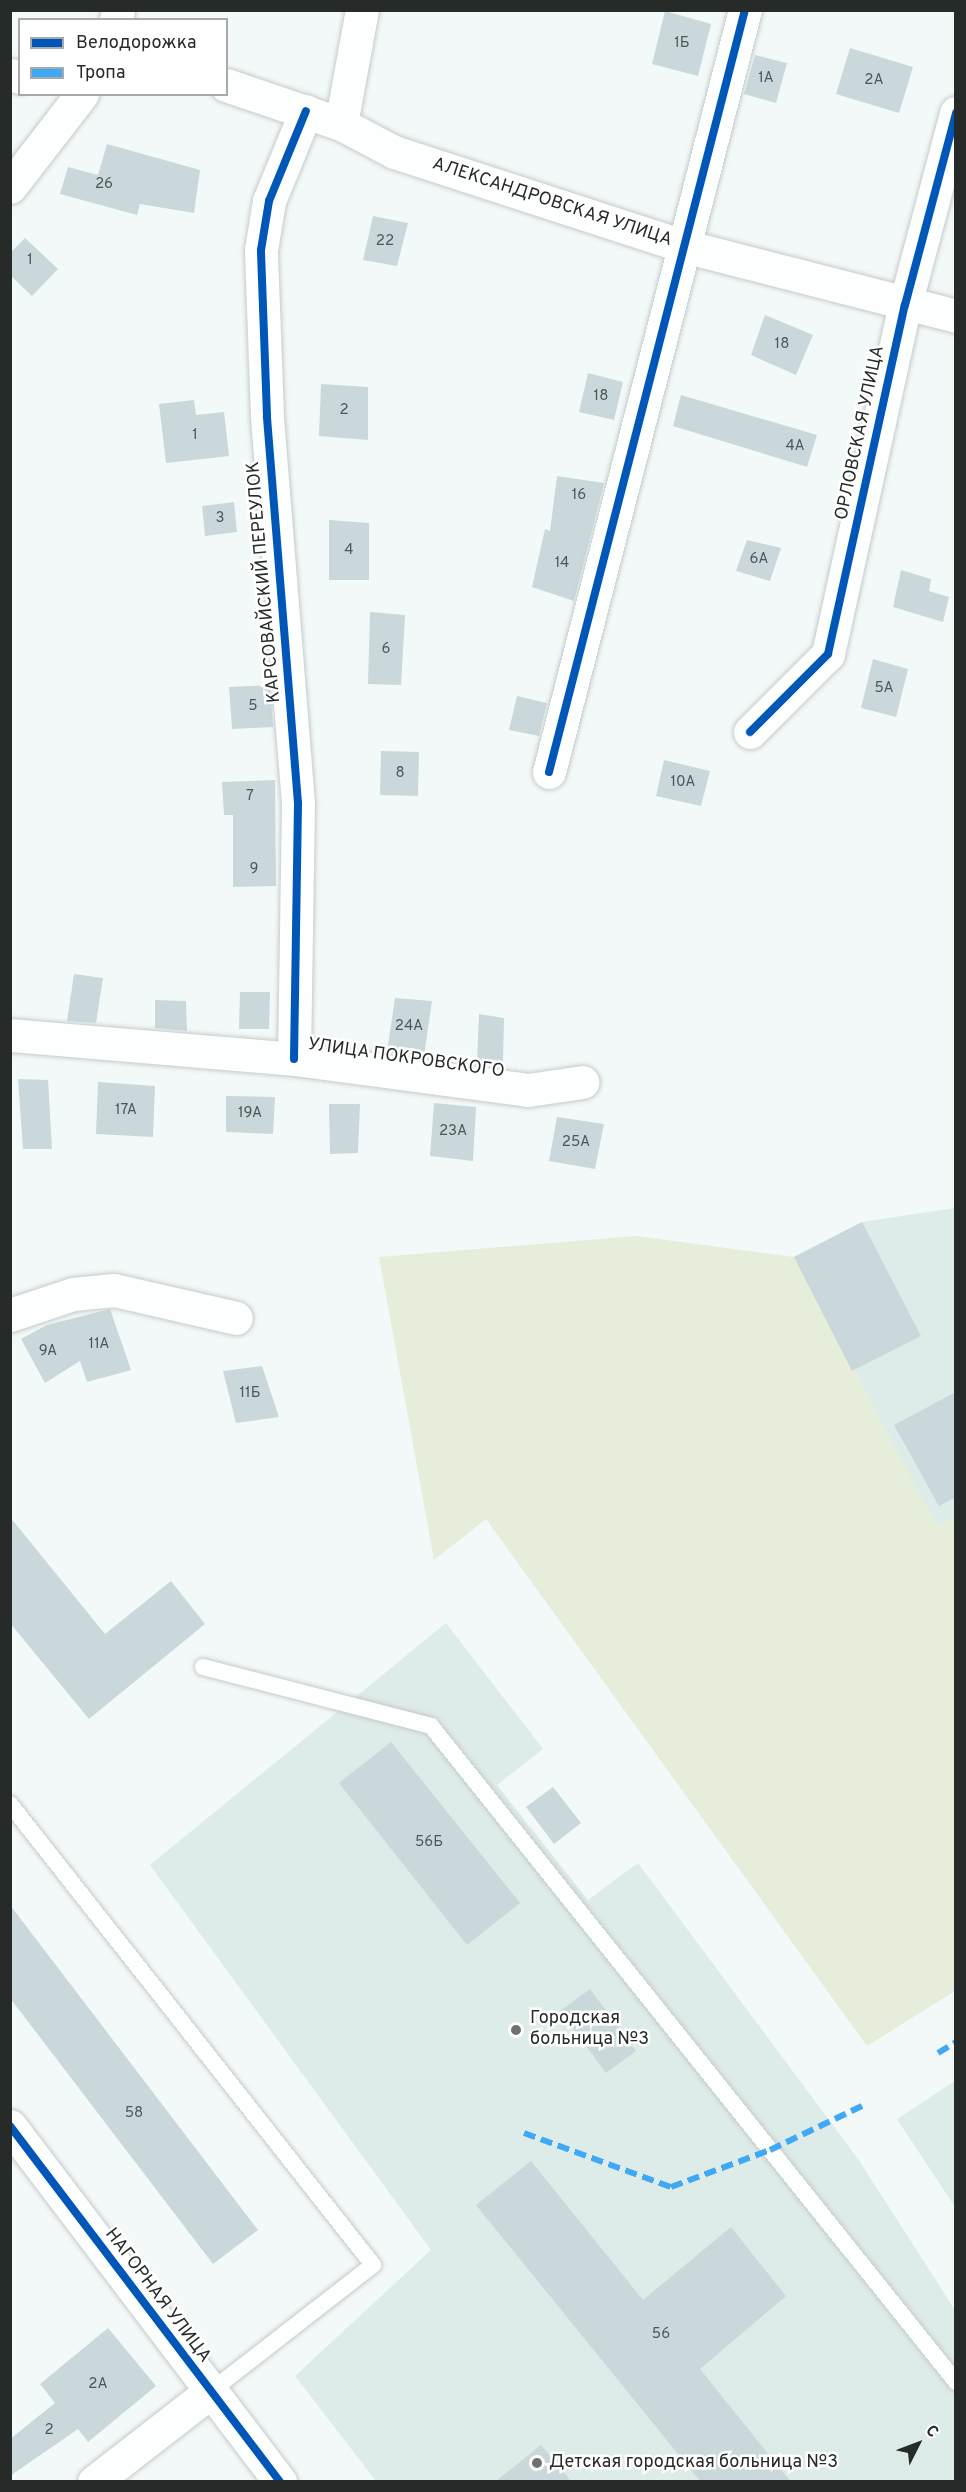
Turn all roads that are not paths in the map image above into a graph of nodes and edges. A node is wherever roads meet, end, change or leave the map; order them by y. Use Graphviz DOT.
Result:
graph roads {
  1 [pos="362,10"];
  2 [pos="745,10"];
  3 [pos="228,86"];
  4 [pos="80,96"];
  5 [pos="306,111"];
  6 [pos="956,113"];
  7 [pos="341,124"];
  8 [pos="10,186"];
  9 [pos="684,246"];
  10 [pos="905,305"];
  11 [pos="956,316"];
  12 [pos="750,732"];
  13 [pos="549,772"];
  14 [pos="10,1035"];
  15 [pos="294,1059"];
  16 [pos="582,1082"];
  17 [pos="10,1315"];
  18 [pos="236,1318"];
  19 [pos="203,1667"];
  20 [pos="10,1804"];
  21 [pos="10,2126"];
  22 [pos="956,2382"];
  23 [pos="210,2392"];
  24 [pos="94,2481"];
  25 [pos="280,2481"];
  1 -- 7 [label="street"];
  2 -- 9 [label="street"];
  3 -- 5 [label="street, АЛЕКСАНДРОВСКАЯ УЛИЦА"];
  4 -- 8 [label="street"];
  5 -- 7 [label="street, АЛЕКСАНДРОВСКАЯ УЛИЦА"];
  5 -- 15 [label="street, КАРСОВАЙСКИЙ ПЕРЕУЛОК"];
  6 -- 10 [label="street, ОРЛОВСКАЯ УЛИЦА"];
  7 -- 9 [label="street, АЛЕКСАНДРОВСКАЯ УЛИЦА"];
  9 -- 10 [label="street, АЛЕКСАНДРОВСКАЯ УЛИЦА"];
  9 -- 13 [label="street"];
  10 -- 11 [label="street, АЛЕКСАНДРОВСКАЯ УЛИЦА"];
  10 -- 12 [label="street, ОРЛОВСКАЯ УЛИЦА"];
  14 -- 15 [label="street, УЛИЦА ПОКРОВСКОГО"];
  15 -- 16 [label="street, УЛИЦА ПОКРОВСКОГО"];
  17 -- 18 [label="street"];
  19 -- 22 [label="lane"];
  20 -- 23 [label="lane"];
  21 -- 23 [label="street, НАГОРНАЯ УЛИЦА"];
  23 -- 24 [label="street"];
  23 -- 25 [label="street, НАГОРНАЯ УЛИЦА"];
}
